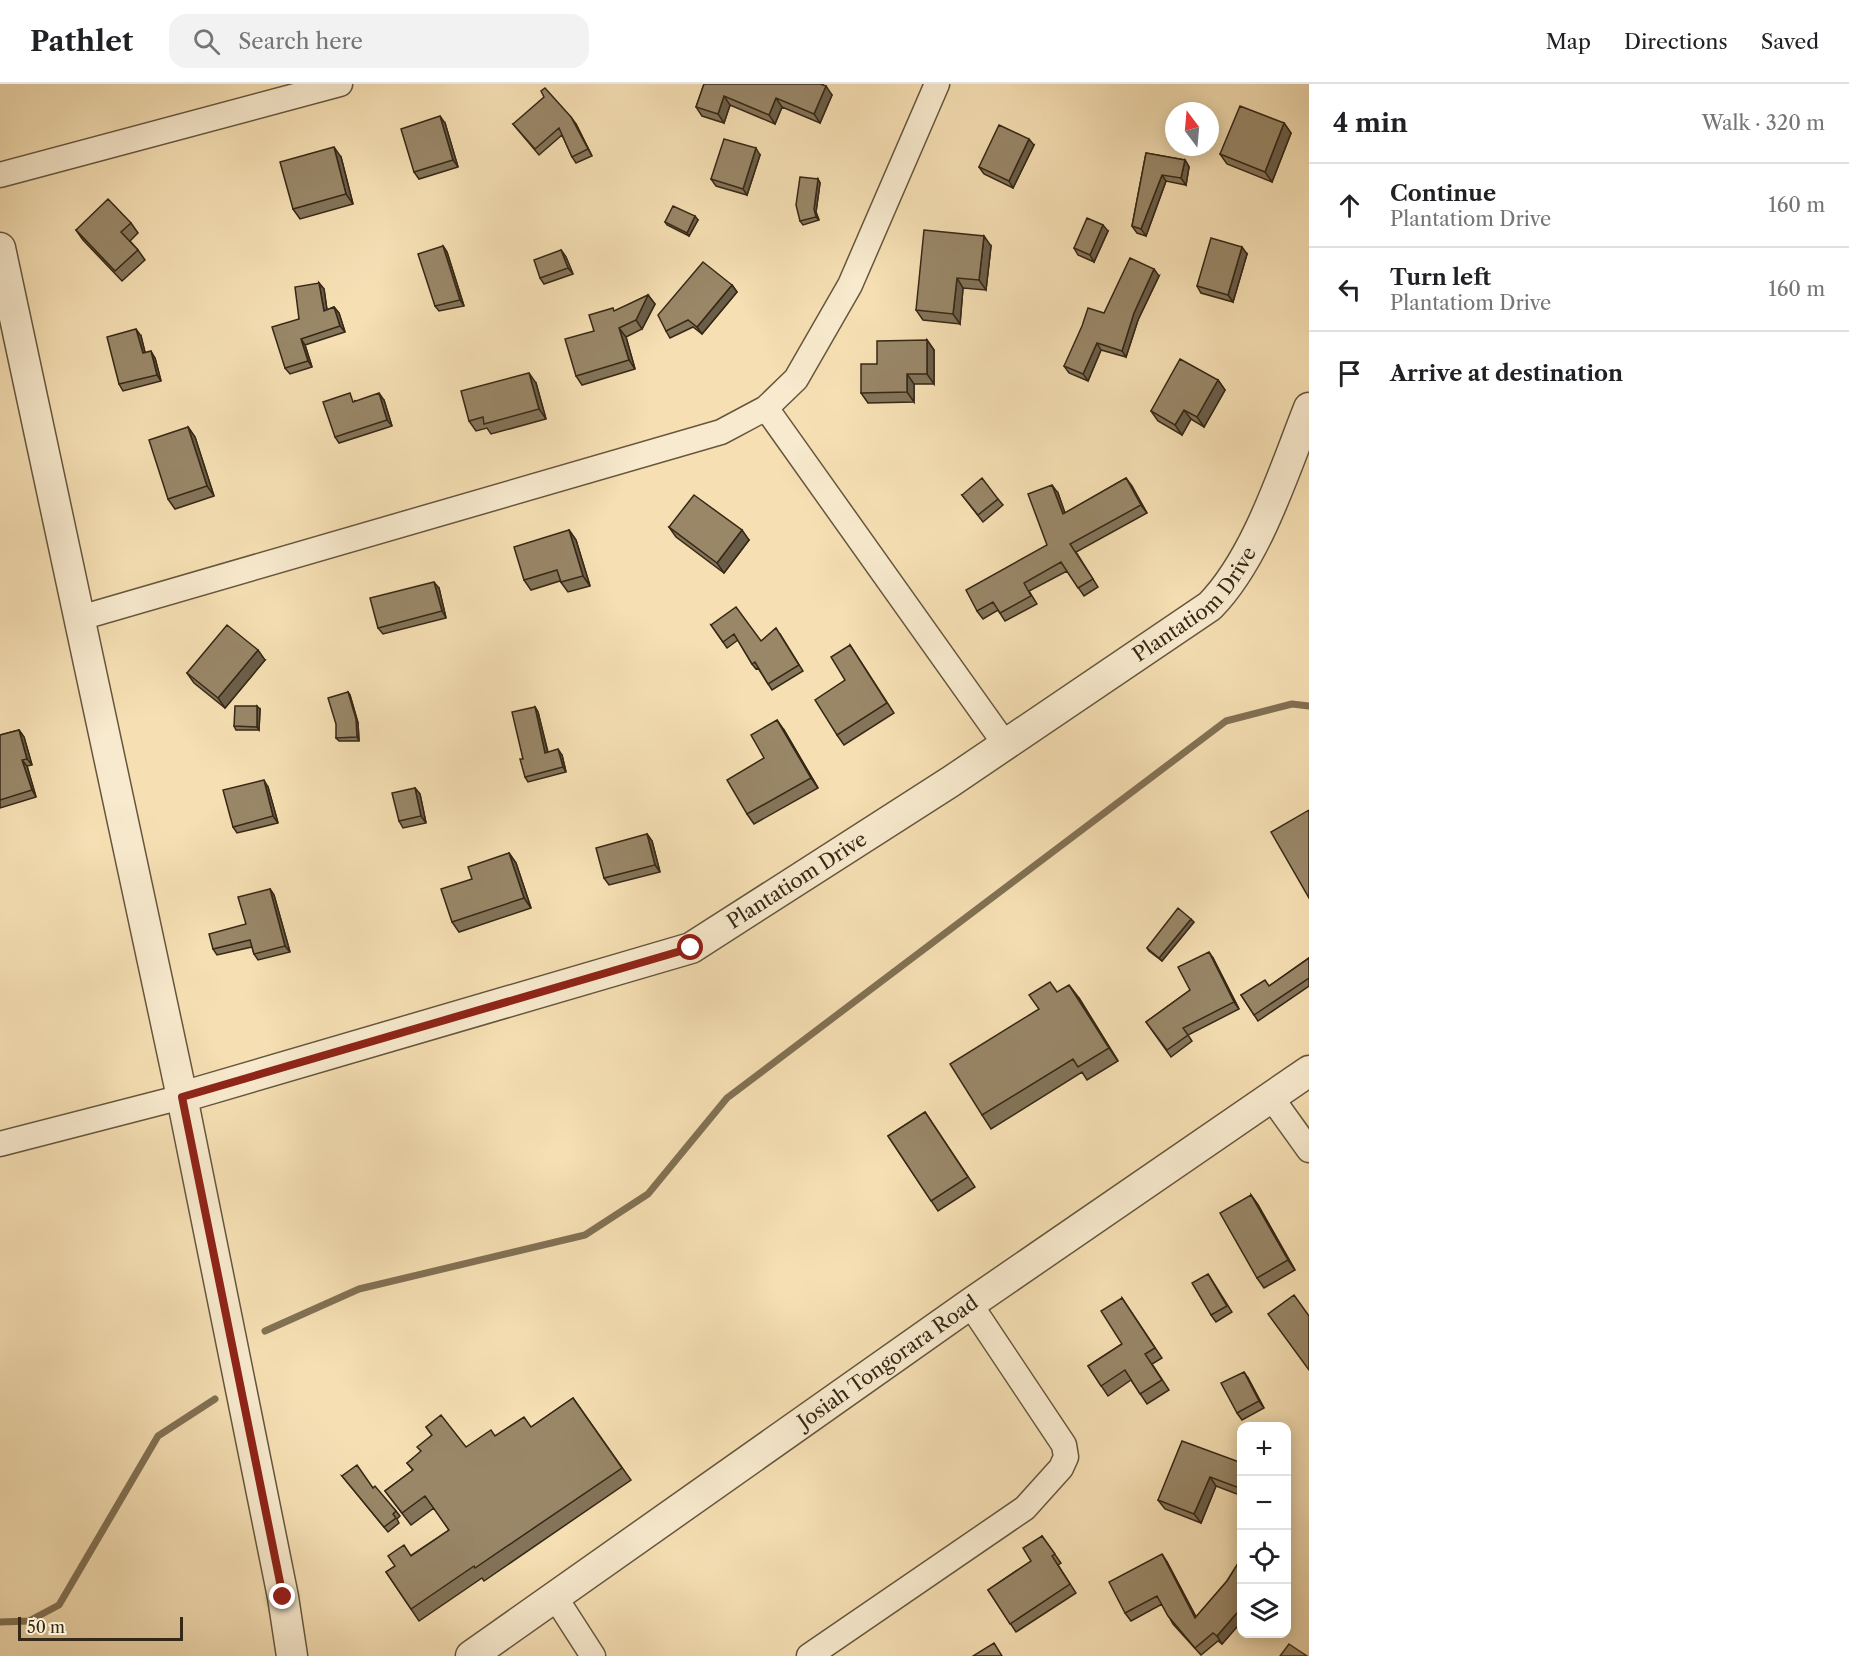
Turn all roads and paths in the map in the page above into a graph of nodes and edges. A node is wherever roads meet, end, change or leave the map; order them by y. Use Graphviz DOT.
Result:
graph roads {
  1 [pos="340,84"];
  2 [pos="937,84"];
  3 [pos="0,175"];
  4 [pos="0,248"];
  5 [pos="766,408"];
  6 [pos="1309,408"];
  7 [pos="80,618"];
  8 [pos="1005,744"];
  9 [pos="1309,1071"];
  10 [pos="182,1097"];
  11 [pos="1271,1097"];
  12 [pos="0,1144"];
  13 [pos="1309,1150"];
  14 [pos="970,1304"];
  15 [pos="555,1597"];
  16 [pos="292,1656"];
  17 [pos="471,1656"];
  18 [pos="593,1656"];
  19 [pos="809,1656"];
  1 -- 3 [label="street"];
  2 -- 5 [label="street"];
  4 -- 7 [label="street"];
  5 -- 7 [label="street"];
  5 -- 8 [label="street"];
  6 -- 8 [label="street, Plantatiom Drive"];
  7 -- 10 [label="street"];
  8 -- 10 [label="street, Plantatiom Drive"];
  9 -- 11 [label="street, Josiah Tongorara Road"];
  10 -- 12 [label="street"];
  10 -- 16 [label="street"];
  11 -- 13 [label="street"];
  11 -- 14 [label="street, Josiah Tongorara Road"];
  14 -- 15 [label="street, Josiah Tongorara Road"];
  14 -- 19 [label="street"];
  15 -- 17 [label="street, Josiah Tongorara Road"];
  15 -- 18 [label="street"];
}
